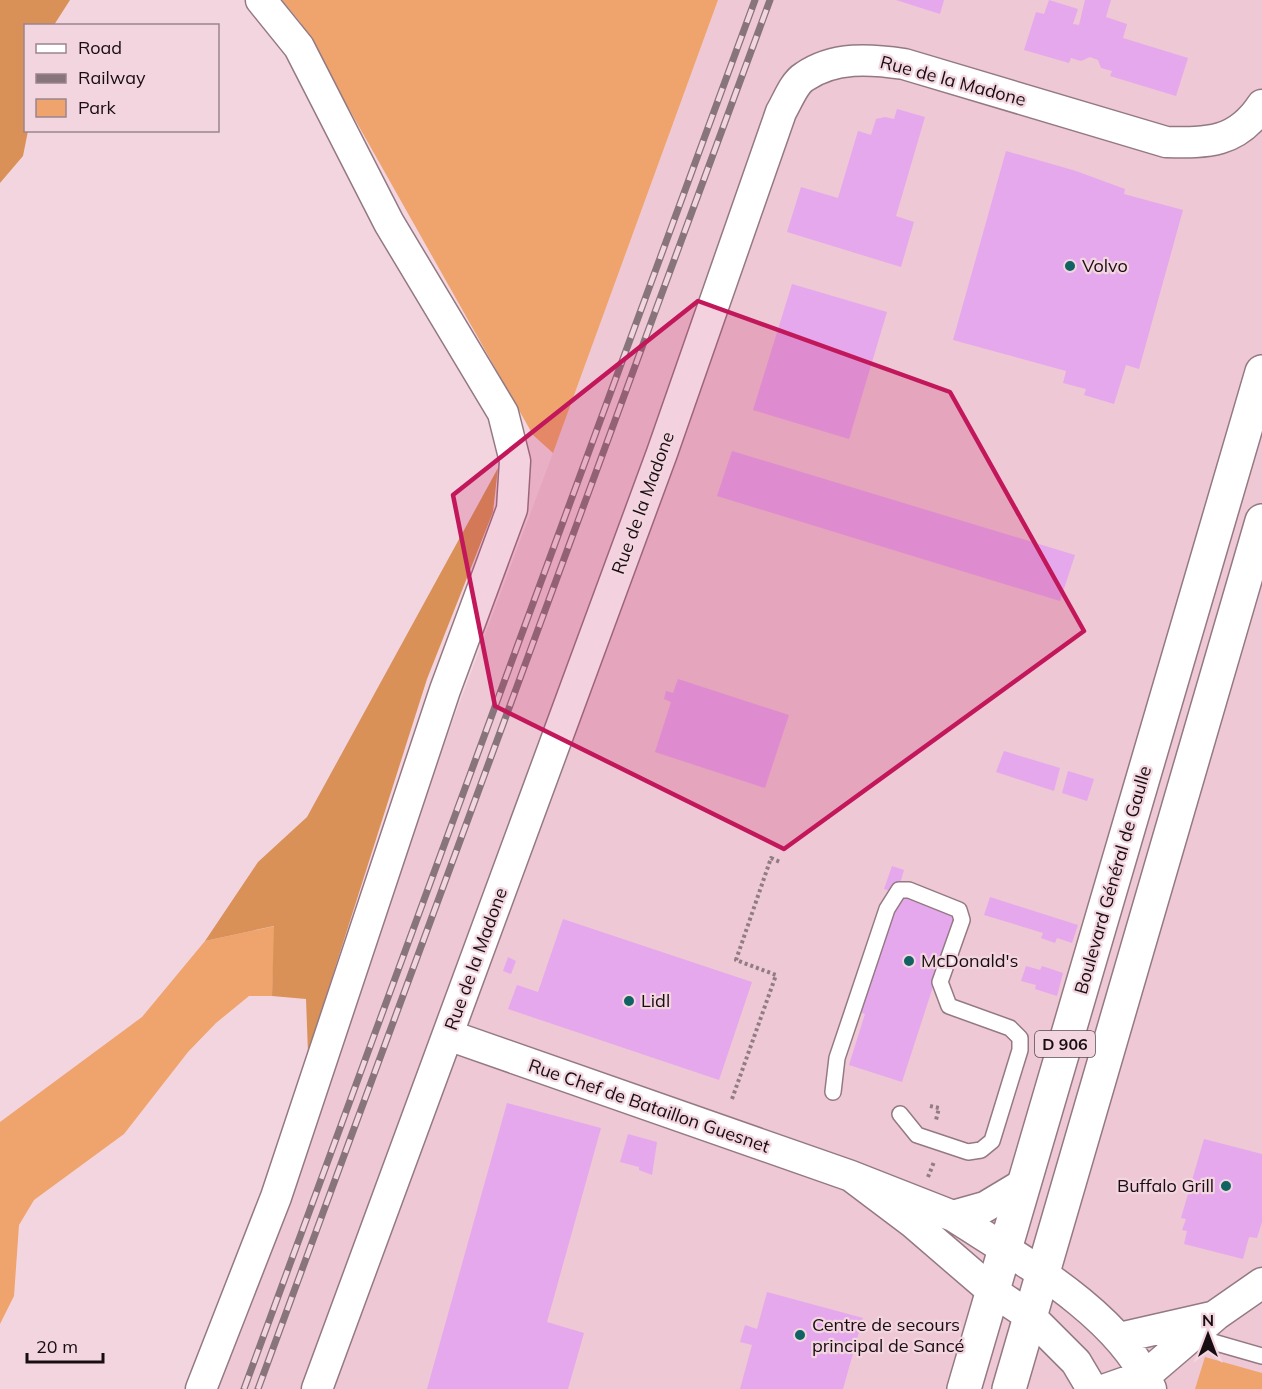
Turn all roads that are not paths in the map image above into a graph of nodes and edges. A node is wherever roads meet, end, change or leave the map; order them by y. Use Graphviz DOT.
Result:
graph roads {
  1 [pos="261,0"];
  2 [pos="1262,105"];
  3 [pos="1262,372"];
  4 [pos="1262,521"];
  5 [pos="448,1035"];
  6 [pos="832,1092"];
  7 [pos="900,1114"];
  8 [pos="851,1176"];
  9 [pos="1025,1183"];
  10 [pos="953,1216"];
  11 [pos="1004,1249"];
  12 [pos="1042,1273"];
  13 [pos="1262,1283"];
  14 [pos="991,1290"];
  15 [pos="1030,1316"];
  16 [pos="1216,1316"];
  17 [pos="1192,1336"];
  18 [pos="1119,1338"];
  19 [pos="1262,1356"];
  20 [pos="1148,1382"];
  21 [pos="201,1389"];
  22 [pos="317,1389"];
  23 [pos="964,1389"];
  24 [pos="1009,1389"];
  25 [pos="1094,1389"];
  26 [pos="1106,1389"];
  1 -- 21 [label="street"];
  2 -- 5 [label="street, Rue de la Madone"];
  3 -- 9 [label="main road, Boulevard Général de Gaulle / D 906"];
  4 -- 12 [label="main road, D 906"];
  5 -- 8 [label="street, Rue Chef de Bataillon Guesnet"];
  5 -- 22 [label="street, Rue de la Madone"];
  6 -- 7 [label="lane"];
  8 -- 10 [label="street, Rue Chef de Bataillon Guesnet"];
  8 -- 14 [label="street, Rue Chef de Bataillon Guesnet"];
  9 -- 10 [label="street"];
  9 -- 11 [label="main road, Boulevard Général de Gaulle / D 906"];
  10 -- 11 [label="street, Rue Chef de Bataillon Guesnet"];
  11 -- 12 [label="street, Rue Chef de Bataillon Guesnet"];
  11 -- 14 [label="main road, Boulevard Général de Gaulle / D 906"];
  12 -- 15 [label="main road, D 906"];
  12 -- 18 [label="street, Rue Chef de Bataillon Guesnet"];
  13 -- 16 [label="street"];
  14 -- 15 [label="street, Rue Chef de Bataillon Guesnet"];
  14 -- 23 [label="main road, Boulevard Général de Gaulle / D 906"];
  15 -- 24 [label="main road, D 906"];
  15 -- 25 [label="street, Rue Chef de Bataillon Guesnet"];
  16 -- 17 [label="street"];
  16 -- 18 [label="street"];
  17 -- 19 [label="lane"];
  17 -- 20 [label="street"];
  18 -- 20 [label="street, Rue Chef de Bataillon Guesnet"];
  18 -- 25 [label="street"];
  20 -- 26 [label="street"];
}
